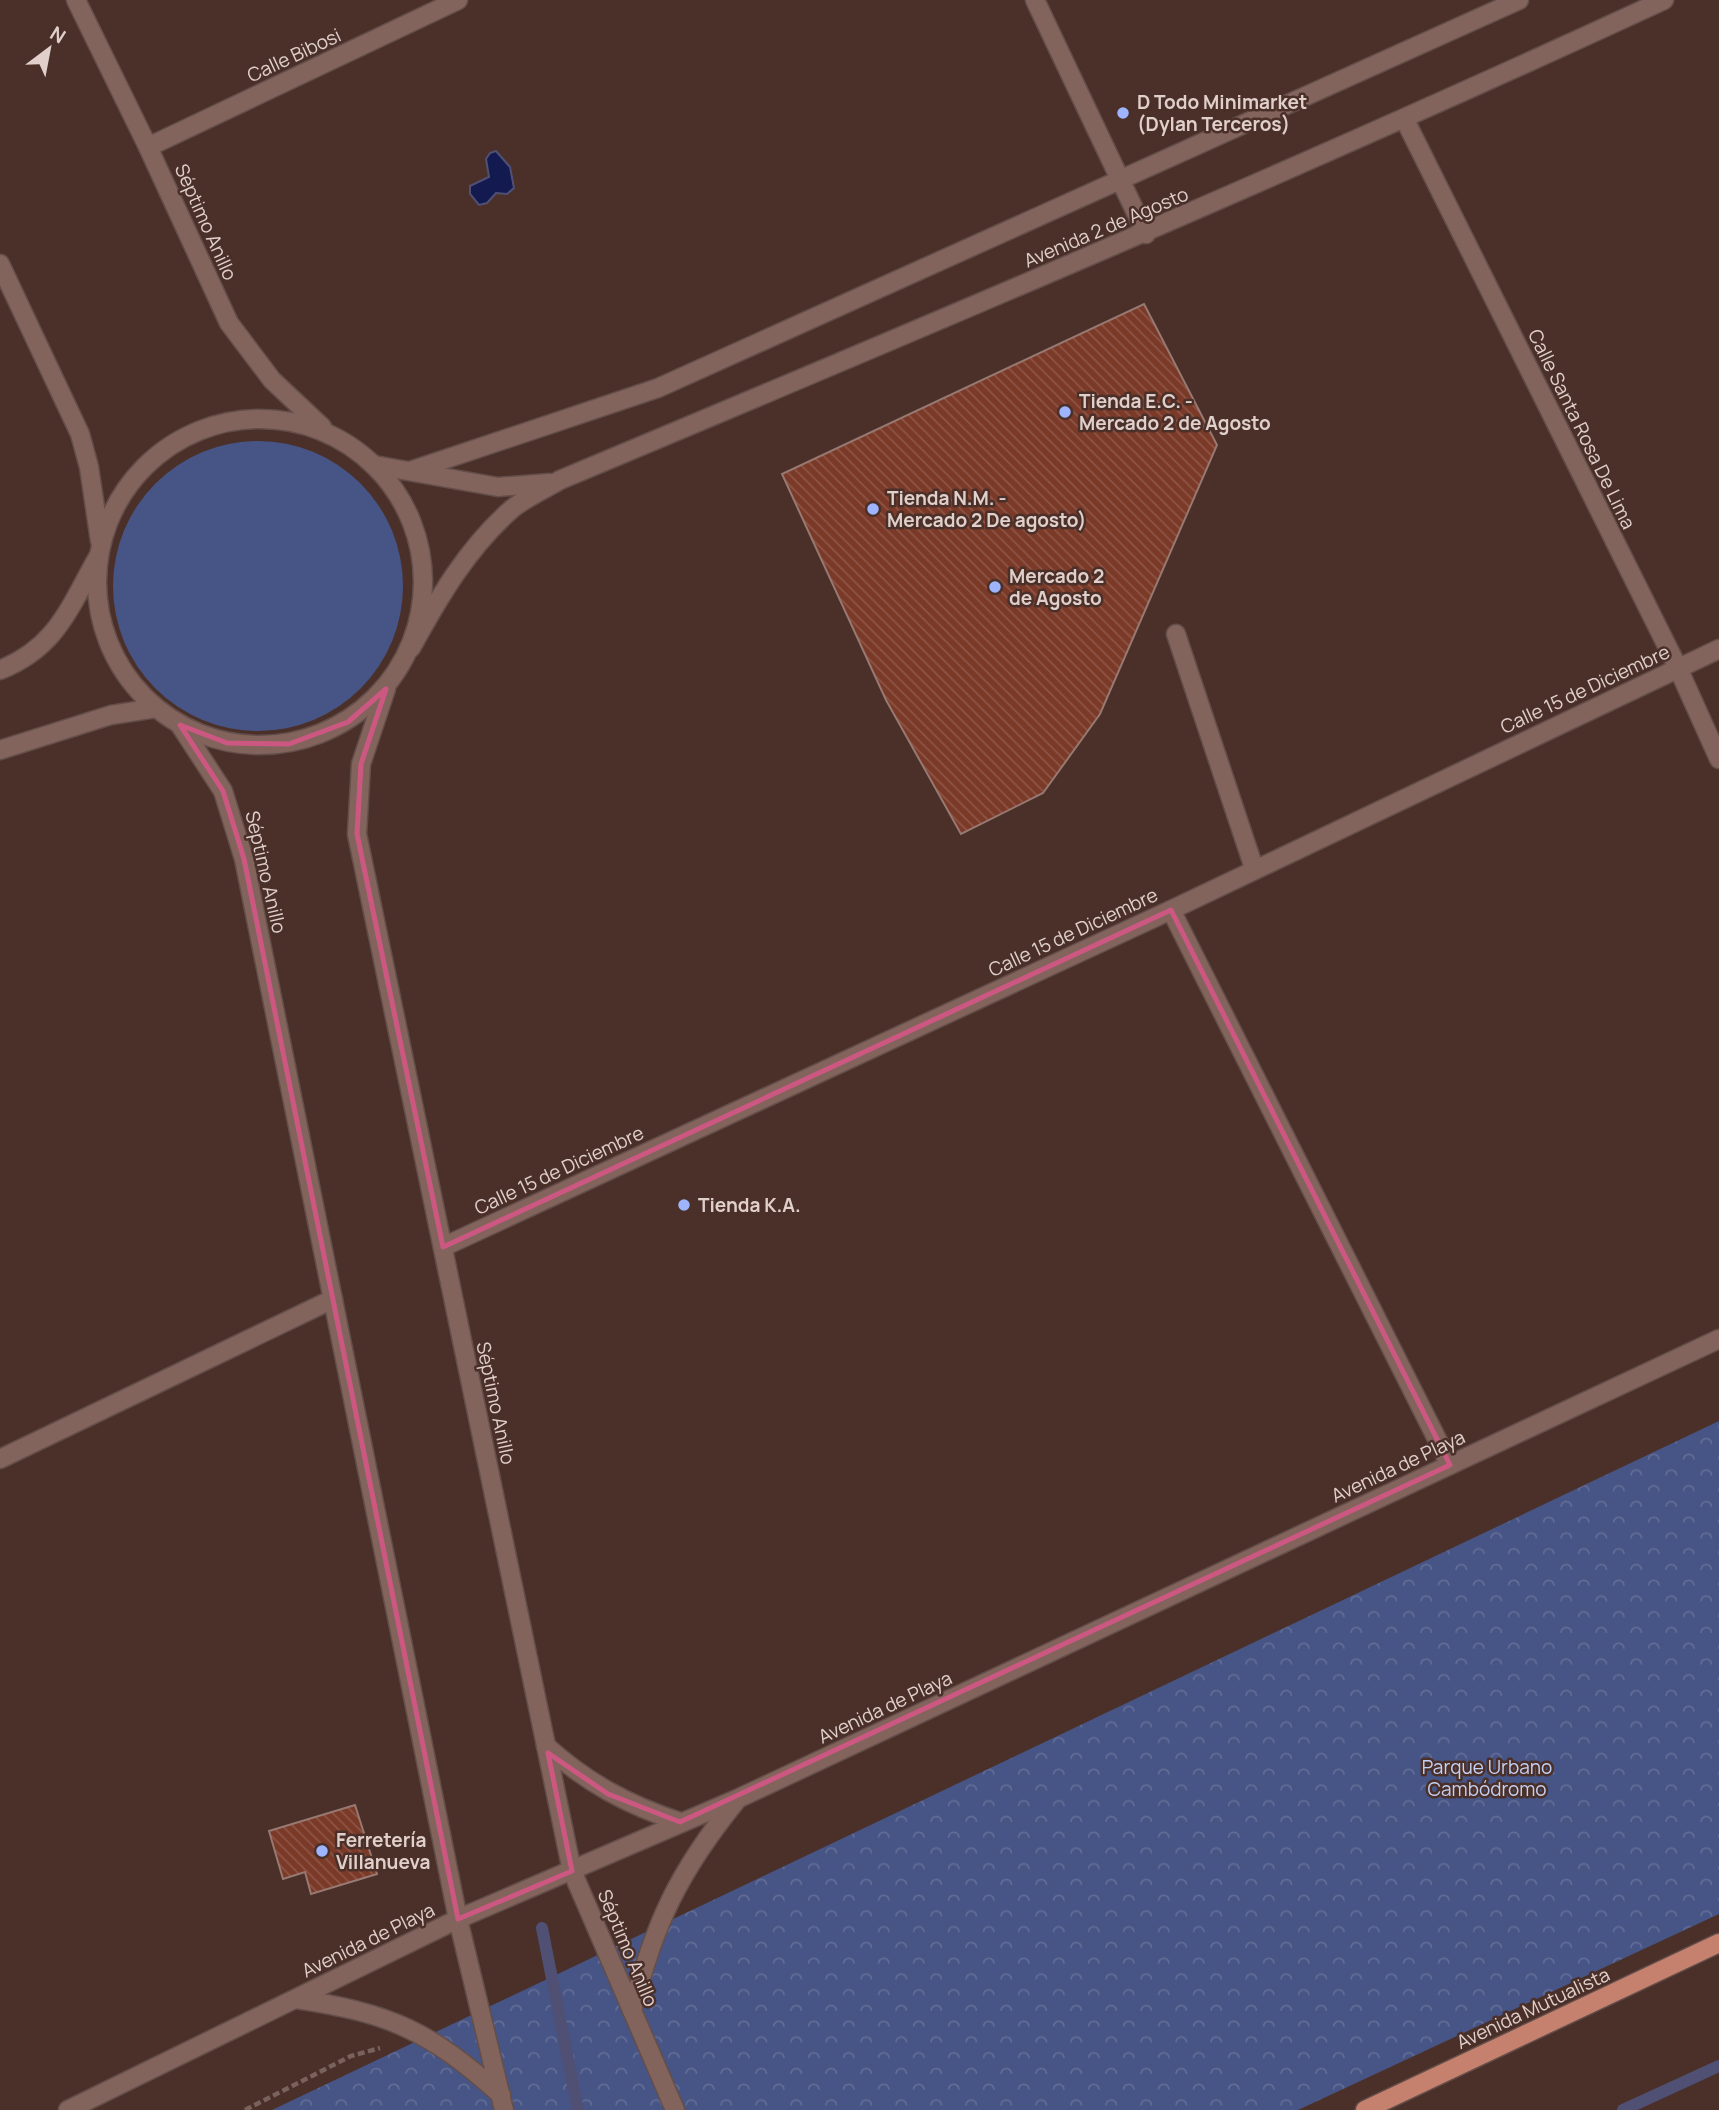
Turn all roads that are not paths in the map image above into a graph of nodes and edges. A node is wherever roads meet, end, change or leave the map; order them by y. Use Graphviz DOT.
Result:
graph roads {
  1 [pos="76,0"];
  2 [pos="458,0"];
  3 [pos="1035,0"];
  4 [pos="1519,0"];
  5 [pos="1664,0"];
  6 [pos="1405,120"];
  7 [pos="148,147"];
  8 [pos="1119,182"];
  9 [pos="1146,234"];
  10 [pos="0,264"];
  11 [pos="332,436"];
  12 [pos="374,466"];
  13 [pos="410,471"];
  14 [pos="560,481"];
  15 [pos="99,551"];
  16 [pos="1176,634"];
  17 [pos="411,648"];
  18 [pos="1719,649"];
  19 [pos="1678,668"];
  20 [pos="0,670"];
  21 [pos="386,689"];
  22 [pos="156,708"];
  23 [pos="180,725"];
  24 [pos="0,750"];
  25 [pos="1719,759"];
  26 [pos="1254,868"];
  27 [pos="1171,910"];
  28 [pos="443,1247"];
  29 [pos="333,1299"];
  30 [pos="1719,1339"];
  31 [pos="0,1460"];
  32 [pos="1450,1465"];
  33 [pos="546,1746"];
  34 [pos="737,1799"];
  35 [pos="680,1822"];
  36 [pos="572,1871"];
  37 [pos="458,1919"];
  38 [pos="1719,1943"];
  39 [pos="296,1999"];
  40 [pos="632,2011"];
  41 [pos="503,2103"];
  42 [pos="68,2110"];
  43 [pos="674,2110"];
  44 [pos="1365,2110"];
  1 -- 7 [label="main road, Séptimo Anillo"];
  2 -- 7 [label="main road, Calle Bibosi"];
  3 -- 8 [label="main road"];
  4 -- 8 [label="main road"];
  5 -- 6 [label="main road, Avenida 2 de Agosto"];
  6 -- 9 [label="main road, Avenida 2 de Agosto"];
  6 -- 19 [label="main road, Calle Santa Rosa De Lima"];
  7 -- 11 [label="main road, Séptimo Anillo"];
  8 -- 9 [label="main road"];
  8 -- 13 [label="main road"];
  9 -- 14 [label="main road, Avenida 2 de Agosto"];
  10 -- 15 [label="main road"];
  11 -- 12 [label="main road"];
  11 -- 15 [label="main road"];
  12 -- 13 [label="main road, Avenida 2 de Agosto"];
  12 -- 17 [label="main road"];
  13 -- 14 [label="main road, Avenida 2 de Agosto"];
  14 -- 17 [label="main road, Avenida 2 de Agosto"];
  15 -- 20 [label="main road"];
  15 -- 22 [label="main road"];
  16 -- 26 [label="main road"];
  17 -- 21 [label="main road"];
  18 -- 19 [label="main road, Calle 15 de Diciembre"];
  19 -- 25 [label="main road, Calle Santa Rosa De Lima"];
  19 -- 26 [label="main road, Calle 15 de Diciembre"];
  21 -- 23 [label="main road"];
  21 -- 28 [label="main road, Séptimo Anillo"];
  22 -- 23 [label="main road"];
  22 -- 24 [label="main road"];
  23 -- 29 [label="main road, Séptimo Anillo"];
  26 -- 27 [label="main road, Calle 15 de Diciembre"];
  27 -- 28 [label="main road, Calle 15 de Diciembre"];
  27 -- 32 [label="main road"];
  28 -- 33 [label="main road, Séptimo Anillo"];
  29 -- 31 [label="main road"];
  29 -- 37 [label="main road, Séptimo Anillo"];
  30 -- 32 [label="main road, Avenida de Playa"];
  32 -- 34 [label="main road, Avenida de Playa"];
  33 -- 35 [label="main road"];
  33 -- 36 [label="main road, Séptimo Anillo"];
  34 -- 35 [label="main road, Avenida de Playa"];
  34 -- 40 [label="main road"];
  35 -- 36 [label="main road, Avenida de Playa"];
  36 -- 37 [label="main road, Avenida de Playa"];
  36 -- 40 [label="main road, Séptimo Anillo"];
  37 -- 39 [label="main road, Avenida de Playa"];
  37 -- 41 [label="main road, Séptimo Anillo"];
  38 -- 44 [label="main road, Avenida Mutualista"];
  39 -- 41 [label="main road"];
  39 -- 42 [label="main road, Avenida de Playa"];
  40 -- 43 [label="main road, Séptimo Anillo"];
}
